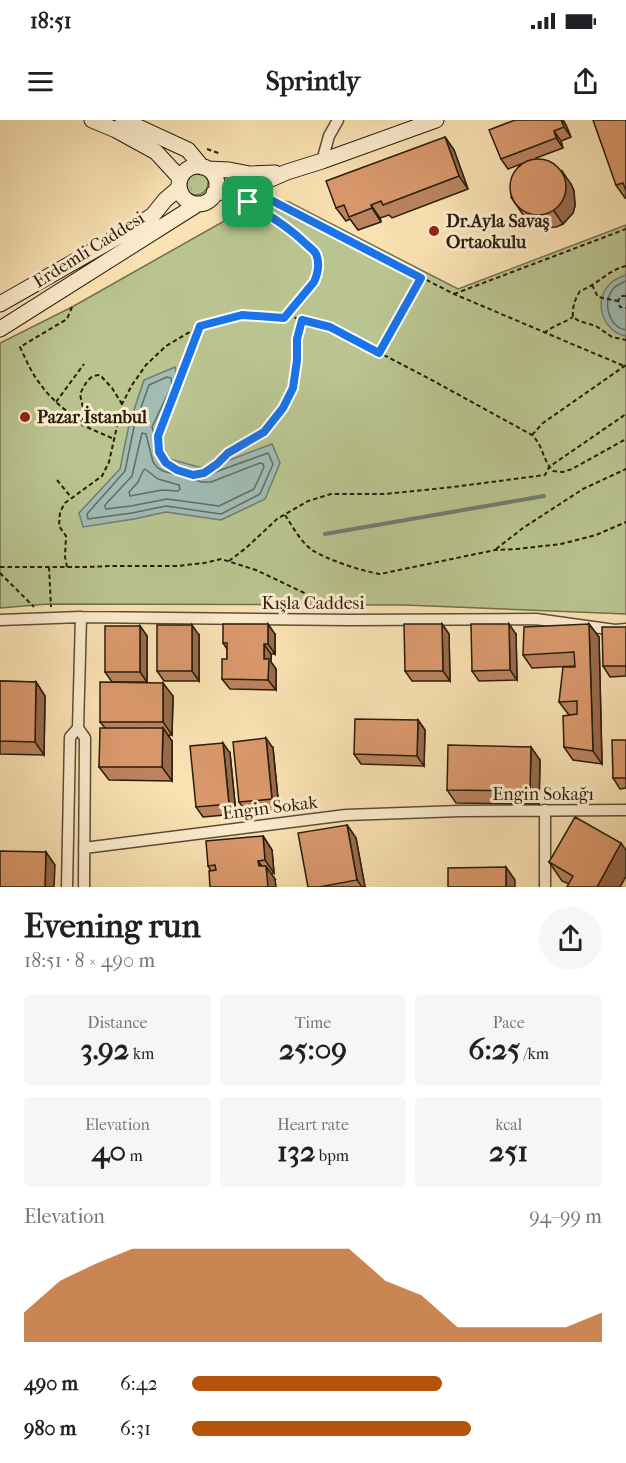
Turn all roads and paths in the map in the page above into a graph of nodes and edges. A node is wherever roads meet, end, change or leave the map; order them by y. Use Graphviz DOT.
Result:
graph roads {
  1 [pos="92,120"];
  2 [pos="123,120"];
  3 [pos="338,120"];
  4 [pos="436,120"];
  5 [pos="206,149"];
  6 [pos="225,156"];
  7 [pos="322,161"];
  8 [pos="205,168"];
  9 [pos="287,172"];
  10 [pos="179,183"];
  11 [pos="214,193"];
  12 [pos="198,204"];
  13 [pos="626,229"];
  14 [pos="626,266"];
  15 [pos="421,278"];
  16 [pos="592,285"];
  17 [pos="454,294"];
  18 [pos="626,296"];
  19 [pos="618,301"];
  20 [pos="0,304"];
  21 [pos="72,307"];
  22 [pos="626,308"];
  23 [pos="573,317"];
  24 [pos="284,318"];
  25 [pos="302,320"];
  26 [pos="200,326"];
  27 [pos="0,328"];
  28 [pos="544,333"];
  29 [pos="626,340"];
  30 [pos="379,353"];
  31 [pos="84,364"];
  32 [pos="625,366"];
  33 [pos="56,402"];
  34 [pos="122,404"];
  35 [pos="626,414"];
  36 [pos="82,425"];
  37 [pos="532,435"];
  38 [pos="114,439"];
  39 [pos="626,440"];
  40 [pos="549,467"];
  41 [pos="626,469"];
  42 [pos="57,480"];
  43 [pos="71,497"];
  44 [pos="285,515"];
  45 [pos="626,522"];
  46 [pos="495,550"];
  47 [pos="229,561"];
  48 [pos="0,567"];
  49 [pos="49,567"];
  50 [pos="67,567"];
  51 [pos="0,573"];
  52 [pos="338,608"];
  53 [pos="36,612"];
  54 [pos="51,612"];
  55 [pos="81,617"];
  56 [pos="0,620"];
  57 [pos="626,629"];
  58 [pos="78,728"];
  59 [pos="545,810"];
  60 [pos="626,810"];
  61 [pos="460,811"];
  62 [pos="84,848"];
  63 [pos="67,887"];
  64 [pos="84,887"];
  65 [pos="545,887"];
  1 -- 10 [label="main road"];
  2 -- 8 [label="main road"];
  3 -- 7 [label="street"];
  4 -- 7 [label="main road"];
  5 -- 6 [label="path"];
  7 -- 9 [label="main road"];
  8 -- 9 [label="main road"];
  8 -- 10 [label="main road"];
  8 -- 11 [label="main road"];
  9 -- 11 [label="main road"];
  10 -- 12 [label="main road"];
  10 -- 20 [label="main road, Erdemli Caddesi"];
  11 -- 12 [label="main road"];
  12 -- 27 [label="main road, Erdemli Caddesi"];
  13 -- 17 [label="path"];
  14 -- 16 [label="path"];
  15 -- 17 [label="path"];
  15 -- 24 [label="path"];
  15 -- 30 [label="path"];
  16 -- 19 [label="path"];
  16 -- 23 [label="path"];
  17 -- 28 [label="path"];
  18 -- 19 [label="path"];
  19 -- 22 [label="path"];
  21 -- 33 [label="path"];
  23 -- 28 [label="path"];
  23 -- 29 [label="path"];
  24 -- 25 [label="path"];
  24 -- 26 [label="path"];
  25 -- 26 [label="path"];
  25 -- 30 [label="path"];
  26 -- 34 [label="path"];
  28 -- 32 [label="path"];
  30 -- 37 [label="path"];
  31 -- 33 [label="path"];
  32 -- 37 [label="path"];
  33 -- 36 [label="path"];
  34 -- 36 [label="path"];
  34 -- 38 [label="path"];
  35 -- 40 [label="path"];
  36 -- 38 [label="path"];
  37 -- 40 [label="path"];
  38 -- 43 [label="path"];
  39 -- 40 [label="path"];
  40 -- 44 [label="path"];
  41 -- 46 [label="path"];
  42 -- 43 [label="path"];
  43 -- 50 [label="path"];
  44 -- 46 [label="path"];
  44 -- 47 [label="path"];
  45 -- 46 [label="path"];
  47 -- 50 [label="path"];
  47 -- 52 [label="path"];
  48 -- 49 [label="path"];
  49 -- 50 [label="path"];
  49 -- 54 [label="path"];
  51 -- 53 [label="path"];
  55 -- 56 [label="street, Kışla Caddesi"];
  55 -- 57 [label="street, Kışla Caddesi"];
  55 -- 58 [label="street"];
  58 -- 62 [label="street"];
  58 -- 63 [label="street"];
  59 -- 60 [label="street, Engin Sokağı"];
  59 -- 61 [label="street, Engin Sokağı"];
  59 -- 65 [label="street"];
  61 -- 62 [label="street, Engin Sokak"];
  62 -- 64 [label="street"];
}
